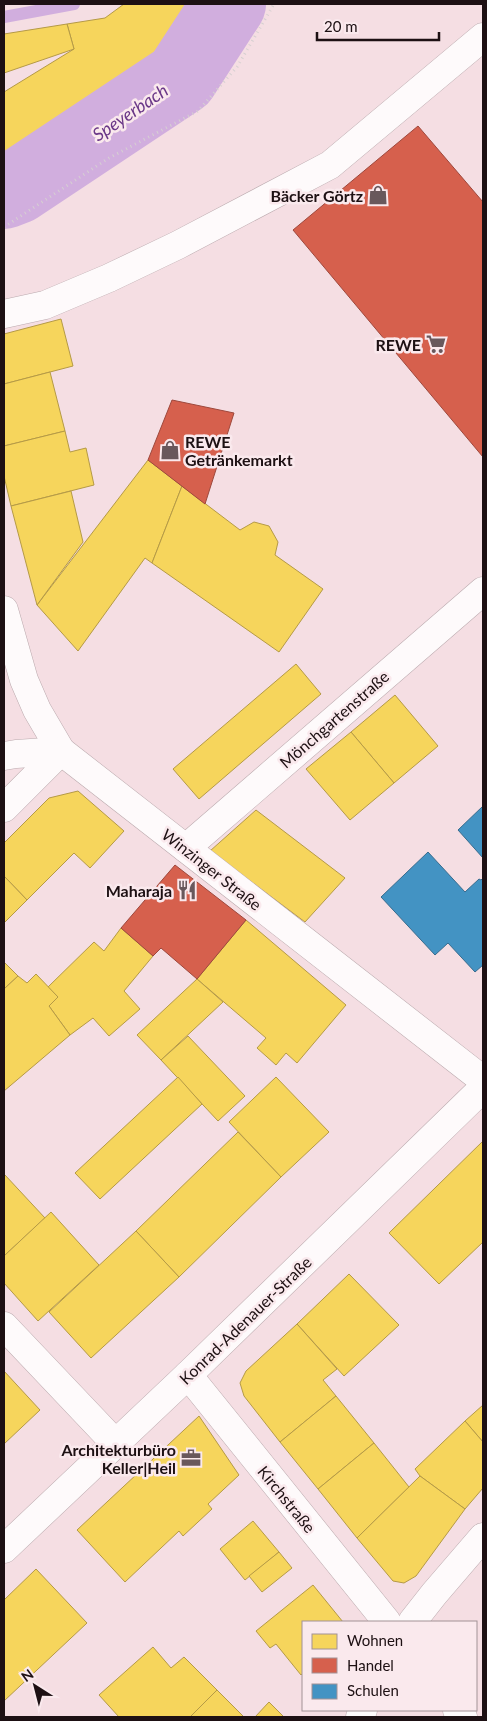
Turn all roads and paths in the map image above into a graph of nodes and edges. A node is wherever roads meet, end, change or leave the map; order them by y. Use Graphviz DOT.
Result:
graph roads {
  1 [pos="274,4"];
  2 [pos="483,38"];
  3 [pos="4,227"];
  4 [pos="4,314"];
  5 [pos="483,590"];
  6 [pos="4,610"];
  7 [pos="61,752"];
  8 [pos="4,756"];
  9 [pos="4,808"];
  10 [pos="186,848"];
  11 [pos="483,1080"];
  12 [pos="483,1088"];
  13 [pos="4,1326"];
  14 [pos="188,1374"];
  15 [pos="116,1444"];
  16 [pos="483,1538"];
  17 [pos="4,1550"];
  18 [pos="386,1621"];
  19 [pos="413,1621"];
  1 -- 3 [label="path"];
  2 -- 4 [label="street"];
  5 -- 10 [label="street, Mönchgartenstraße"];
  6 -- 7 [label="street, Winzinger Straße"];
  7 -- 8 [label="street"];
  7 -- 9 [label="street"];
  7 -- 10 [label="street, Winzinger Straße"];
  10 -- 11 [label="street, Winzinger Straße"];
  12 -- 14 [label="street, Konrad-Adenauer-Straße"];
  13 -- 15 [label="street"];
  14 -- 15 [label="street, Konrad-Adenauer-Straße"];
  14 -- 18 [label="street, Kirchstraße"];
  15 -- 17 [label="street, Konrad-Adenauer-Straße"];
  16 -- 19 [label="street"];
}
